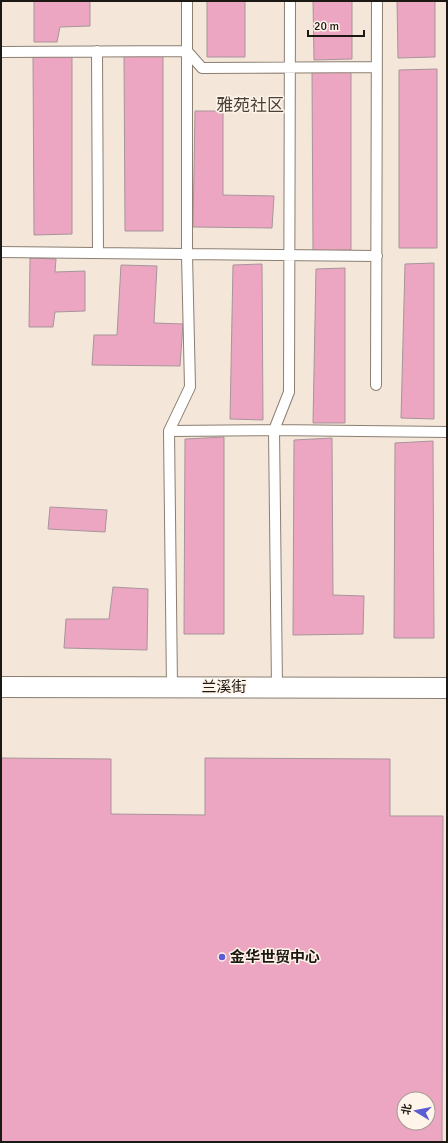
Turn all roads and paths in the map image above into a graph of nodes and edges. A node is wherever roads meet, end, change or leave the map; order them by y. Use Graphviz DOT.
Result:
graph roads {
  1 [pos="187,1"];
  2 [pos="290,1"];
  3 [pos="377,1"];
  4 [pos="187,50"];
  5 [pos="97,51"];
  6 [pos="1,52"];
  7 [pos="290,67"];
  8 [pos="377,67"];
  9 [pos="1,252"];
  10 [pos="98,253"];
  11 [pos="187,255"];
  12 [pos="290,255"];
  13 [pos="377,256"];
  14 [pos="376,385"];
  15 [pos="274,430"];
  16 [pos="169,431"];
  17 [pos="447,432"];
  18 [pos="1,687"];
  19 [pos="172,687"];
  20 [pos="277,687"];
  21 [pos="447,688"];
  1 -- 4 [label="lane"];
  2 -- 7 [label="lane"];
  3 -- 8 [label="lane"];
  4 -- 5 [label="lane"];
  4 -- 7 [label="lane"];
  4 -- 11 [label="lane"];
  5 -- 6 [label="lane"];
  5 -- 10 [label="lane"];
  7 -- 8 [label="lane"];
  7 -- 12 [label="lane"];
  8 -- 13 [label="lane"];
  9 -- 10 [label="lane"];
  10 -- 11 [label="lane"];
  11 -- 12 [label="lane"];
  11 -- 16 [label="lane"];
  12 -- 13 [label="lane"];
  12 -- 15 [label="lane"];
  13 -- 14 [label="lane"];
  15 -- 16 [label="lane"];
  15 -- 17 [label="lane"];
  15 -- 20 [label="lane"];
  16 -- 19 [label="lane"];
  18 -- 19 [label="street, 兰溪街"];
  19 -- 20 [label="street, 兰溪街"];
  20 -- 21 [label="street, 兰溪街"];
}
